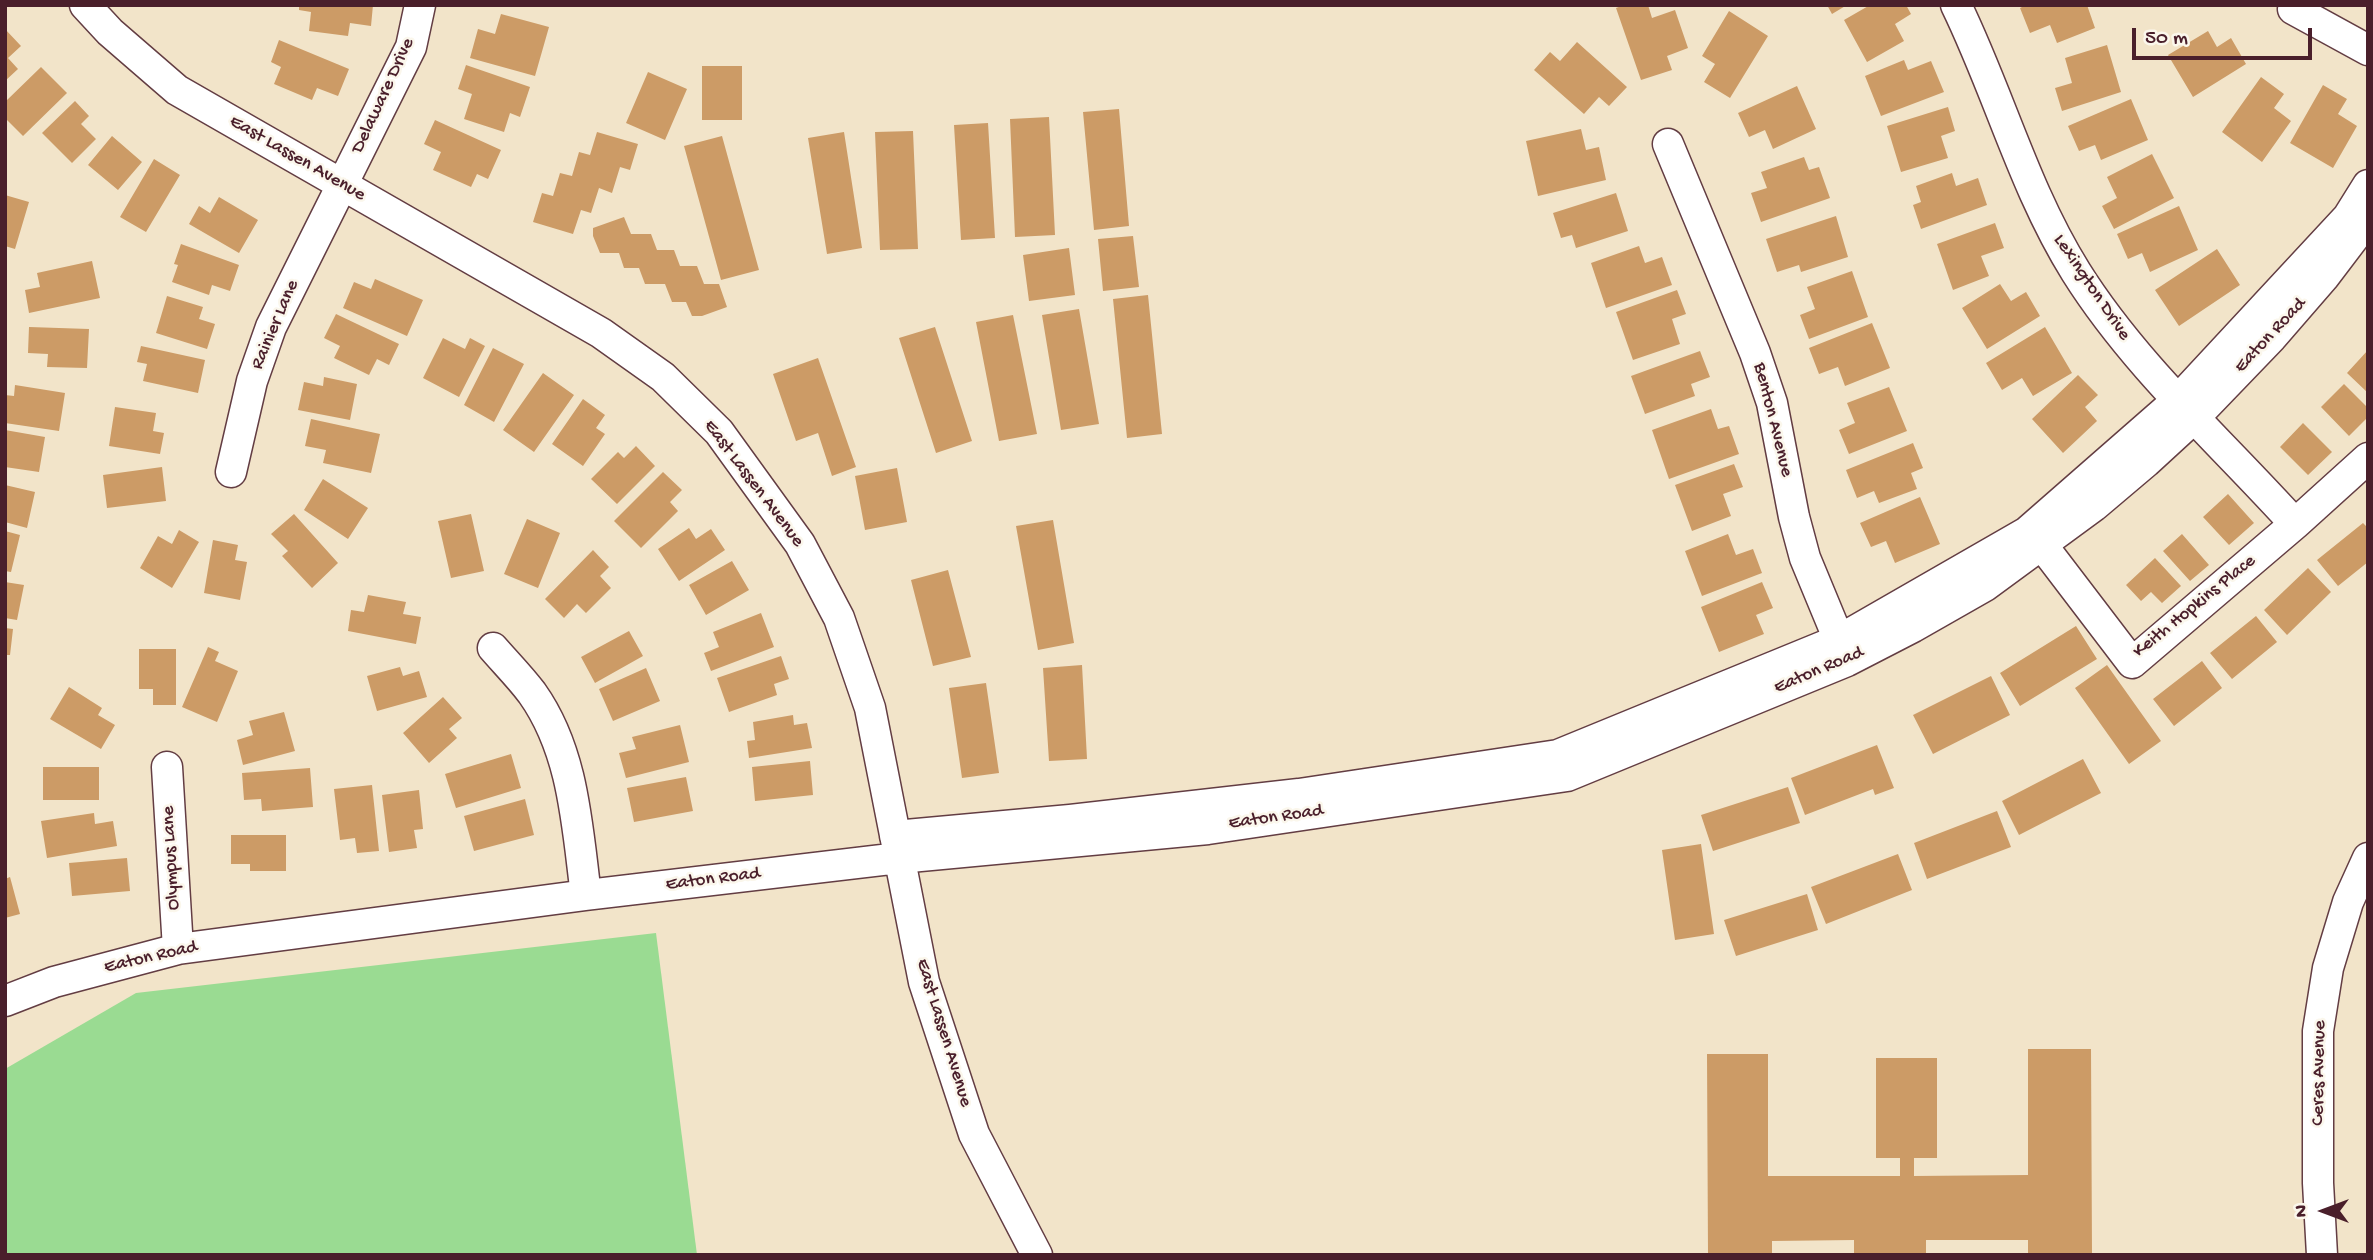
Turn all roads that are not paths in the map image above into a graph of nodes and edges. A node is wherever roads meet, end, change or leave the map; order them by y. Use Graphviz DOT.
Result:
graph roads {
  1 [pos="85,5"];
  2 [pos="420,5"];
  3 [pos="1956,5"];
  4 [pos="2293,9"];
  5 [pos="2368,50"];
  6 [pos="1668,144"];
  7 [pos="342,185"];
  8 [pos="2368,185"];
  9 [pos="2368,219"];
  10 [pos="2187,408"];
  11 [pos="2368,458"];
  12 [pos="231,472"];
  13 [pos="2295,524"];
  14 [pos="2042,545"];
  15 [pos="493,648"];
  16 [pos="1843,651"];
  17 [pos="167,767"];
  18 [pos="897,847"];
  19 [pos="2368,858"];
  20 [pos="586,895"];
  21 [pos="178,949"];
  22 [pos="5,1001"];
  23 [pos="1037,1255"];
  24 [pos="2322,1255"];
  1 -- 7 [label="street, East Lassen Avenue"];
  2 -- 7 [label="street, Delaware Drive"];
  3 -- 10 [label="street, Lexington Drive"];
  4 -- 5 [label="street"];
  6 -- 16 [label="street, Benton Avenue"];
  7 -- 12 [label="street, Rainier Lane"];
  7 -- 18 [label="street, East Lassen Avenue"];
  8 -- 10 [label="street"];
  9 -- 10 [label="street, Eaton Road"];
  10 -- 13 [label="street, Lexington Drive"];
  10 -- 14 [label="street, Eaton Road"];
  10 -- 16 [label="street"];
  11 -- 13 [label="street, Keith Hopkins Place"];
  13 -- 14 [label="street, Keith Hopkins Place"];
  14 -- 16 [label="street, Eaton Road"];
  15 -- 20 [label="street"];
  16 -- 18 [label="street, Eaton Road"];
  17 -- 21 [label="street, Olympus Lane"];
  18 -- 20 [label="street, Eaton Road"];
  18 -- 23 [label="street, East Lassen Avenue"];
  19 -- 24 [label="street, Ceres Avenue"];
  20 -- 21 [label="street, Eaton Road"];
  21 -- 22 [label="street, Eaton Road"];
}
